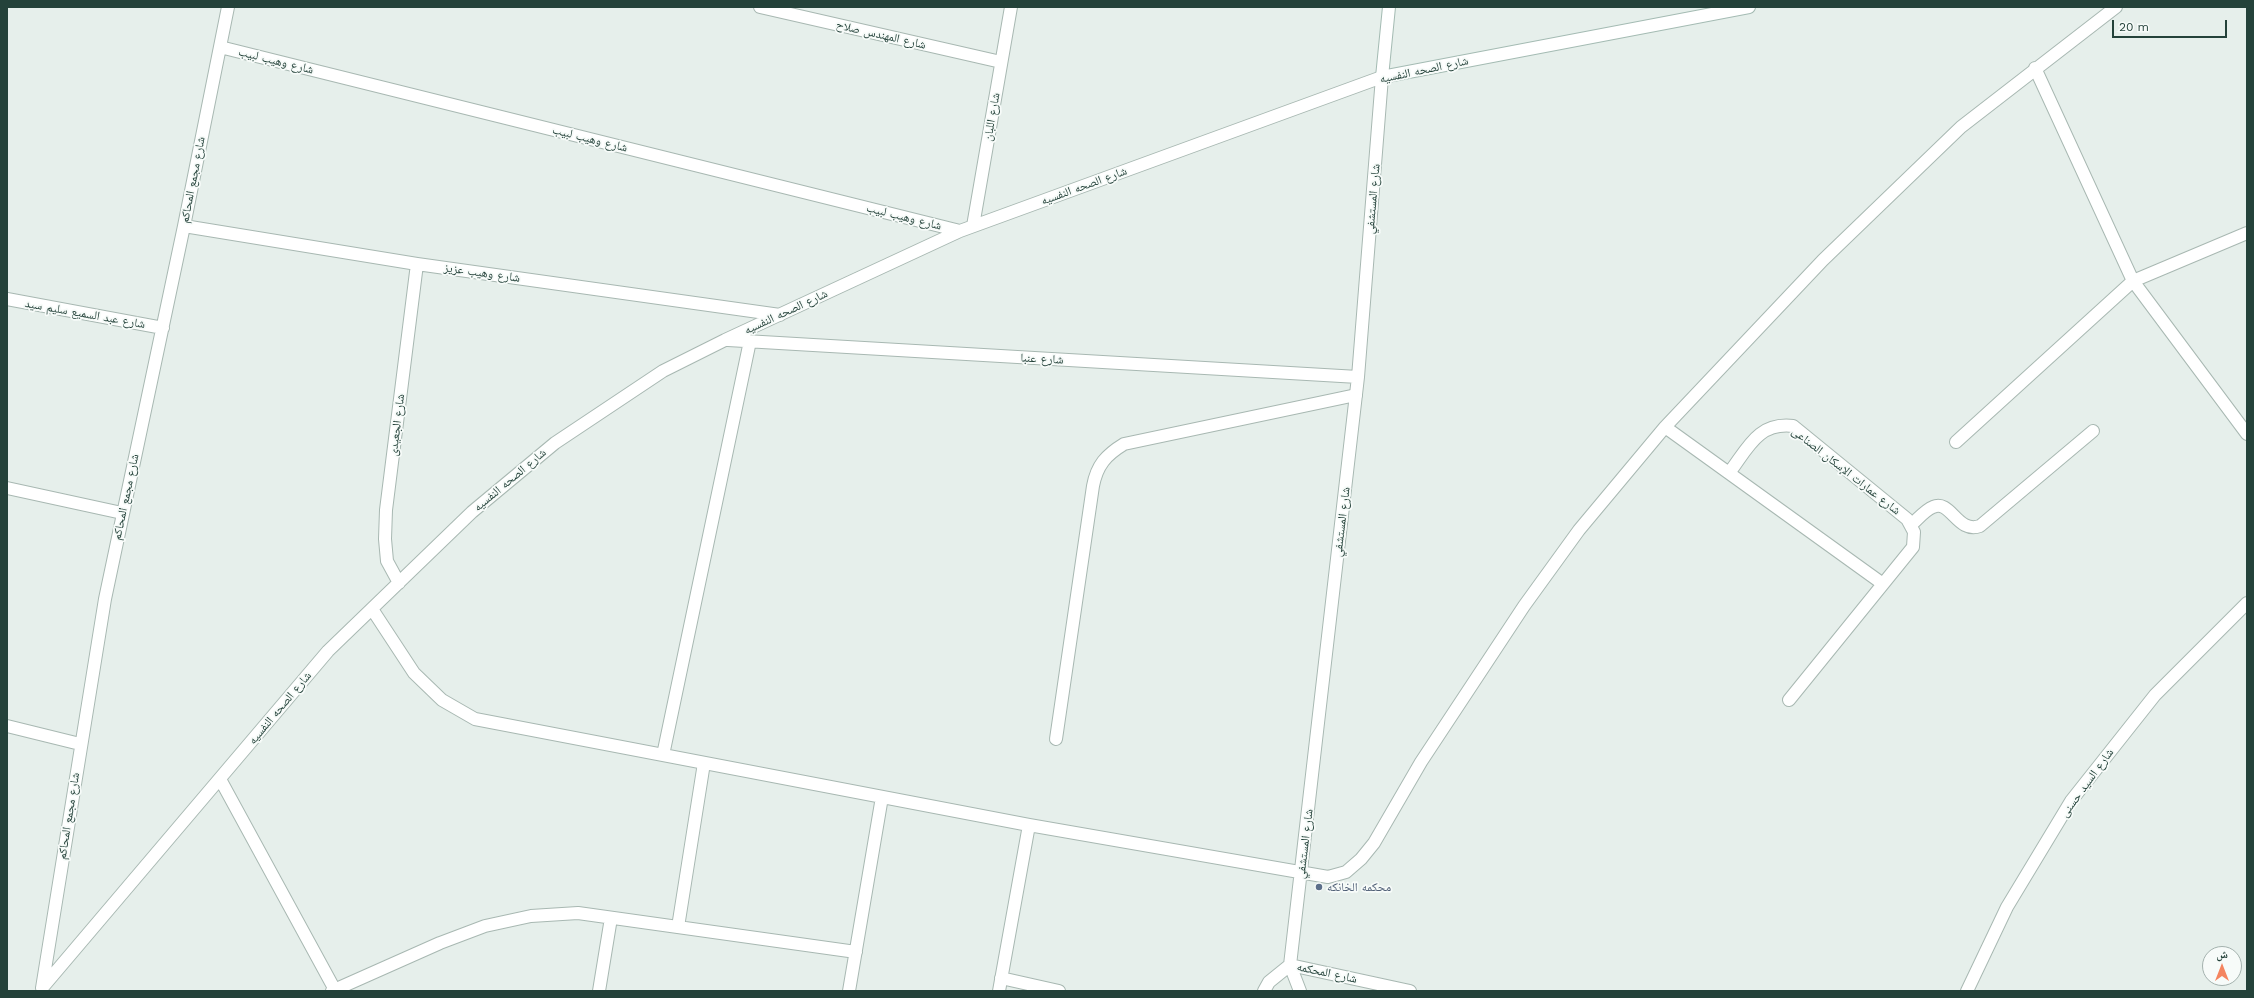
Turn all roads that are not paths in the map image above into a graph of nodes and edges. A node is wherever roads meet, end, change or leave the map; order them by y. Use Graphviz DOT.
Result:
graph roads {
  1 [pos="228,7"];
  2 [pos="760,7"];
  3 [pos="1011,7"];
  4 [pos="1389,7"];
  5 [pos="1749,7"];
  6 [pos="2116,7"];
  7 [pos="220,47"];
  8 [pos="1001,62"];
  9 [pos="2035,68"];
  10 [pos="1382,77"];
  11 [pos="184,226"];
  12 [pos="973,226"];
  13 [pos="960,231"];
  14 [pos="2247,233"];
  15 [pos="417,264"];
  16 [pos="2133,281"];
  17 [pos="7,299"];
  18 [pos="781,315"];
  19 [pos="163,328"];
  20 [pos="725,340"];
  21 [pos="750,341"];
  22 [pos="1358,377"];
  23 [pos="1356,395"];
  24 [pos="1665,427"];
  25 [pos="2093,431"];
  26 [pos="2247,434"];
  27 [pos="1956,442"];
  28 [pos="1729,473"];
  29 [pos="7,488"];
  30 [pos="122,514"];
  31 [pos="1911,525"];
  32 [pos="399,583"];
  33 [pos="1883,584"];
  34 [pos="2247,603"];
  35 [pos="372,610"];
  36 [pos="1789,700"];
  37 [pos="7,726"];
  38 [pos="1056,739"];
  39 [pos="80,744"];
  40 [pos="663,755"];
  41 [pos="704,763"];
  42 [pos="220,779"];
  43 [pos="882,797"];
  44 [pos="1029,825"];
  45 [pos="1302,873"];
  46 [pos="611,918"];
  47 [pos="678,927"];
  48 [pos="856,952"];
  49 [pos="1290,965"];
  50 [pos="1001,978"];
  51 [pos="42,989"];
  52 [pos="333,990"];
  53 [pos="599,991"];
  54 [pos="849,991"];
  55 [pos="999,991"];
  56 [pos="1059,991"];
  57 [pos="1264,991"];
  58 [pos="1300,991"];
  59 [pos="1410,991"];
  60 [pos="1967,991"];
  1 -- 7 [label="street, شارع مجمع المحاكم"];
  2 -- 8 [label="street, شارع المهندس صلاح"];
  3 -- 8 [label="street, شارع اللبان"];
  4 -- 10 [label="street, شارع المستشفي"];
  5 -- 10 [label="street, شارع الصحه النفسيه"];
  6 -- 9 [label="street"];
  7 -- 11 [label="street, شارع مجمع المحاكم"];
  7 -- 13 [label="street, شارع وهيب لبيب"];
  8 -- 12 [label="street, شارع اللبان"];
  9 -- 16 [label="street"];
  9 -- 24 [label="street"];
  10 -- 12 [label="street, شارع الصحه النفسيه"];
  10 -- 22 [label="street, شارع المستشفي"];
  11 -- 15 [label="street, شارع وهيب عزيز"];
  11 -- 19 [label="street, شارع مجمع المحاكم"];
  12 -- 13 [label="street, شارع الصحه النفسيه"];
  13 -- 18 [label="street, شارع الصحه النفسيه"];
  14 -- 16 [label="street"];
  15 -- 18 [label="street, شارع وهيب عزيز"];
  15 -- 32 [label="street, شارع الجعيدى"];
  16 -- 26 [label="street"];
  16 -- 27 [label="street"];
  17 -- 19 [label="street, شارع عبد السميع سليم سيد"];
  18 -- 20 [label="street, شارع الصحه النفسيه"];
  19 -- 30 [label="street, شارع مجمع المحاكم"];
  20 -- 21 [label="street, شارع عنبا"];
  20 -- 32 [label="street, شارع الصحه النفسيه"];
  21 -- 22 [label="street, شارع عنبا"];
  21 -- 40 [label="street"];
  22 -- 23 [label="street, شارع المستشفي"];
  23 -- 38 [label="street"];
  23 -- 45 [label="street, شارع المستشفي"];
  24 -- 28 [label="street"];
  24 -- 45 [label="street"];
  25 -- 31 [label="street"];
  28 -- 31 [label="street, شارع عمارات الإسكان الصناعى"];
  28 -- 33 [label="street"];
  29 -- 30 [label="street"];
  30 -- 39 [label="street, شارع مجمع المحاكم"];
  31 -- 33 [label="street, شارع عمارات الإسكان الصناعى"];
  32 -- 35 [label="street, شارع الصحه النفسيه"];
  33 -- 36 [label="street, شارع عمارات الإسكان الصناعى"];
  34 -- 60 [label="street, شارع السيد حسنى"];
  35 -- 40 [label="street"];
  35 -- 42 [label="street, شارع الصحه النفسيه"];
  37 -- 39 [label="street"];
  39 -- 51 [label="street, شارع مجمع المحاكم"];
  40 -- 41 [label="street"];
  41 -- 43 [label="street"];
  41 -- 47 [label="street"];
  42 -- 51 [label="street, شارع الصحه النفسيه"];
  42 -- 52 [label="street"];
  43 -- 44 [label="street"];
  43 -- 48 [label="street"];
  44 -- 45 [label="street"];
  44 -- 50 [label="street"];
  45 -- 49 [label="street, شارع المستشفي"];
  46 -- 47 [label="street"];
  46 -- 52 [label="street"];
  46 -- 53 [label="street"];
  47 -- 48 [label="street"];
  48 -- 54 [label="street"];
  49 -- 57 [label="street"];
  49 -- 58 [label="street, شارع المستشفي"];
  49 -- 59 [label="street, شارع المحكمه"];
  50 -- 55 [label="street"];
  50 -- 56 [label="street"];
}
